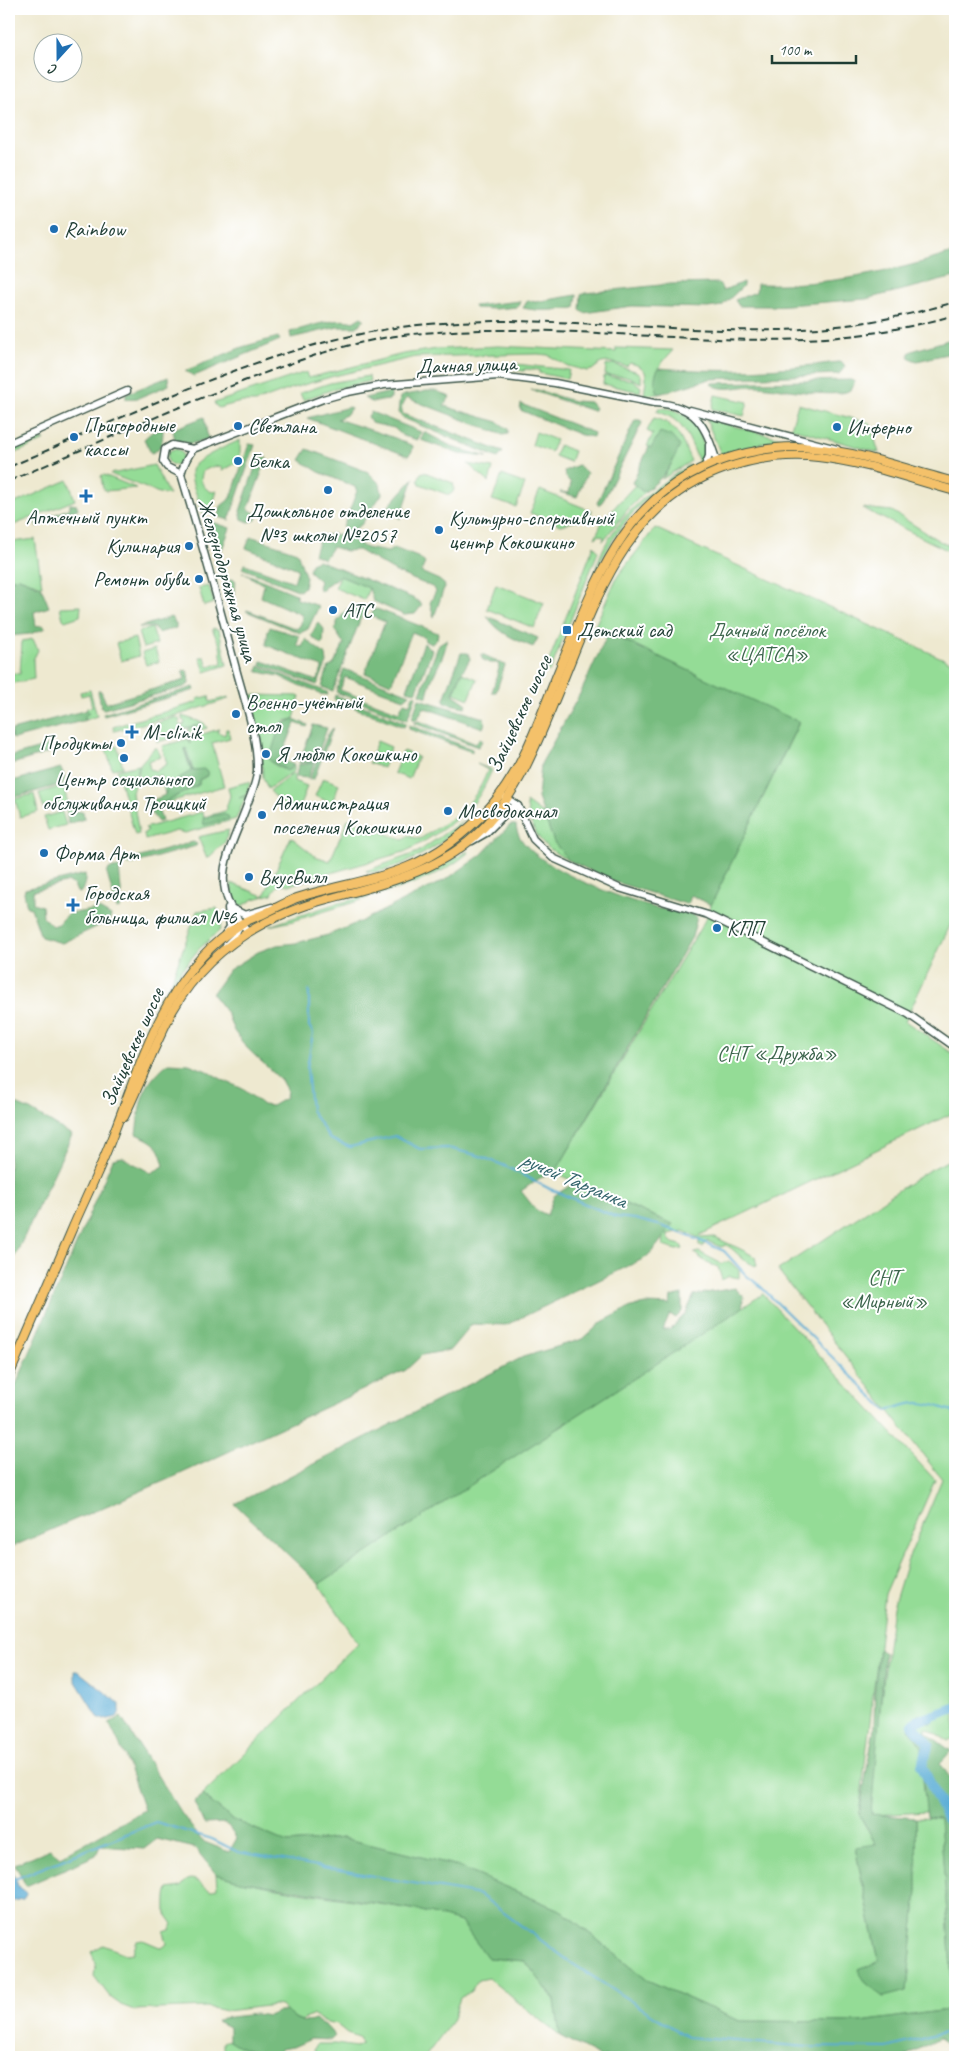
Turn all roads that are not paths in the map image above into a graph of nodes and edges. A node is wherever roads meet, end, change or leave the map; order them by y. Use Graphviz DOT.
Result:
graph roads {
  1 [pos="126,391"];
  2 [pos="668,404"];
  3 [pos="709,438"];
  4 [pos="9,443"];
  5 [pos="184,448"];
  6 [pos="193,449"];
  7 [pos="188,456"];
  8 [pos="862,456"];
  9 [pos="717,462"];
  10 [pos="706,466"];
  11 [pos="728,467"];
  12 [pos="179,471"];
  13 [pos="704,476"];
  14 [pos="955,482"];
  15 [pos="955,491"];
  16 [pos="519,764"];
  17 [pos="509,798"];
  18 [pos="492,804"];
  19 [pos="518,806"];
  20 [pos="461,848"];
  21 [pos="296,899"];
  22 [pos="227,902"];
  23 [pos="240,924"];
  24 [pos="247,931"];
  25 [pos="221,939"];
  26 [pos="212,959"];
  27 [pos="955,1047"];
  28 [pos="112,1139"];
  29 [pos="9,1376"];
  1 -- 4 [label="street"];
  2 -- 3 [label="street, Дачная улица"];
  2 -- 6 [label="street, Дачная улица"];
  2 -- 8 [label="street"];
  3 -- 9 [label="street, Дачная улица"];
  3 -- 10 [label="street"];
  5 -- 6 [label="street, Дачная улица"];
  5 -- 7 [label="street"];
  5 -- 12 [label="street, Железнодорожная улица"];
  6 -- 7 [label="street"];
  7 -- 12 [label="street"];
  8 -- 9 [label="main road, Зайцевское шоссе"];
  8 -- 14 [label="main road, Зайцевское шоссе"];
  9 -- 10 [label="main road, Зайцевское шоссе"];
  9 -- 11 [label="street"];
  9 -- 13 [label="street"];
  10 -- 16 [label="main road, Зайцевское шоссе"];
  11 -- 13 [label="main road, Зайцевское шоссе"];
  11 -- 15 [label="main road, Зайцевское шоссе"];
  12 -- 22 [label="street, Железнодорожная улица"];
  13 -- 17 [label="main road, Зайцевское шоссе"];
  16 -- 17 [label="street"];
  16 -- 18 [label="main road, Зайцевское шоссе"];
  17 -- 18 [label="street"];
  17 -- 19 [label="street"];
  17 -- 20 [label="main road, Зайцевское шоссе"];
  18 -- 21 [label="main road, Зайцевское шоссе"];
  19 -- 20 [label="street"];
  19 -- 27 [label="street"];
  20 -- 24 [label="main road, Зайцевское шоссе"];
  21 -- 22 [label="street"];
  21 -- 23 [label="main road, Зайцевское шоссе"];
  22 -- 23 [label="street"];
  22 -- 25 [label="street, Железнодорожная улица"];
  23 -- 24 [label="street"];
  23 -- 25 [label="main road, Зайцевское шоссе"];
  23 -- 26 [label="street"];
  24 -- 26 [label="main road, Зайцевское шоссе"];
  25 -- 28 [label="main road, Зайцевское шоссе"];
  26 -- 28 [label="main road, Зайцевское шоссе"];
  28 -- 29 [label="main road"];
}
